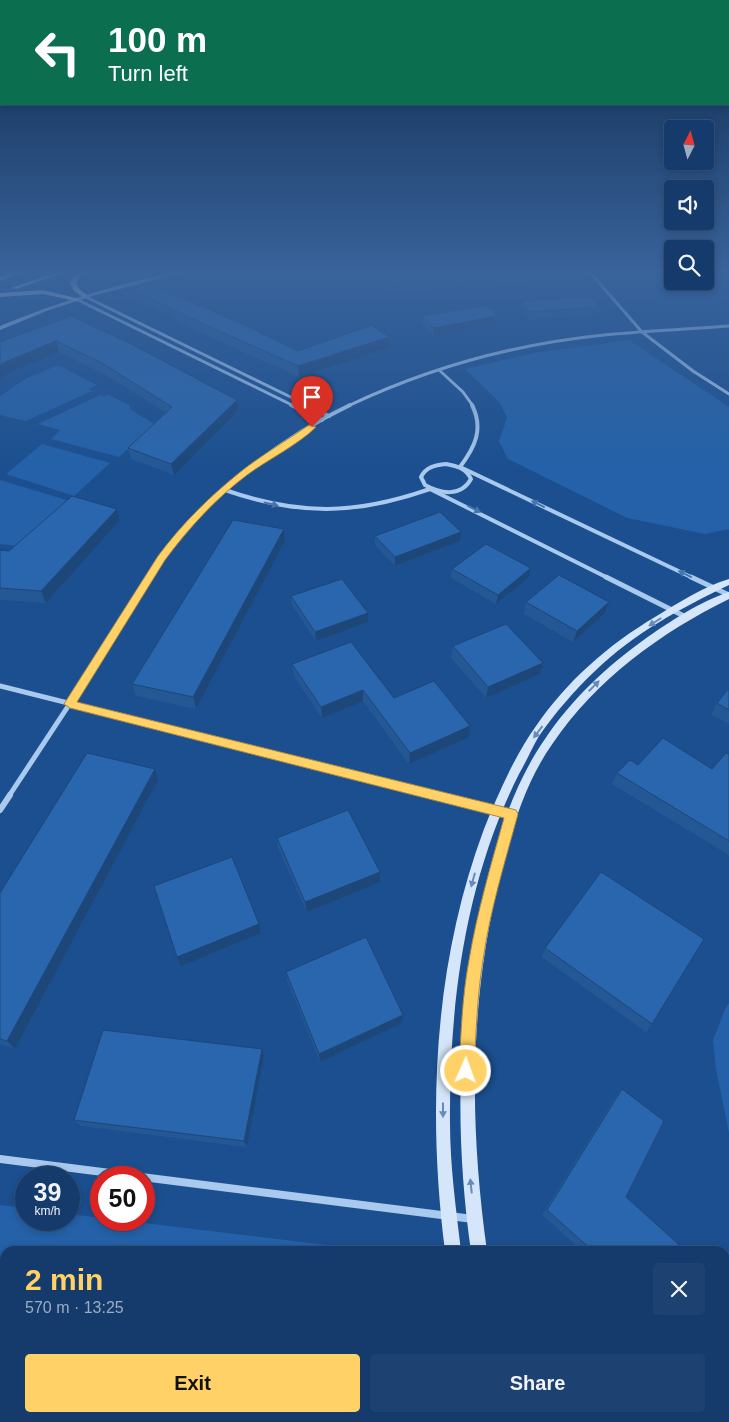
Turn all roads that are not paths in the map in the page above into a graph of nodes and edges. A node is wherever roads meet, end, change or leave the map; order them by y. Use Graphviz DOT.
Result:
graph roads {
  1 [pos="152,336"];
  2 [pos="166,336"];
  3 [pos="594,336"];
  4 [pos="648,336"];
  5 [pos="440,370"];
  6 [pos="729,394"];
  7 [pos="329,416"];
  8 [pos="322,420"];
  9 [pos="460,467"];
  10 [pos="430,488"];
  11 [pos="225,490"];
  12 [pos="729,582"];
  13 [pos="715,588"];
  14 [pos="729,595"];
  15 [pos="674,610"];
  16 [pos="686,617"];
  17 [pos="0,686"];
  18 [pos="70,704"];
  19 [pos="0,810"];
  20 [pos="496,810"];
  21 [pos="512,814"];
  22 [pos="0,1159"];
  23 [pos="448,1216"];
  24 [pos="475,1219"];
  25 [pos="452,1246"];
  26 [pos="479,1246"];
  1 -- 8 [label="street"];
  2 -- 7 [label="street"];
  3 -- 5 [label="street"];
  4 -- 6 [label="street"];
  5 -- 7 [label="street"];
  5 -- 9 [label="street"];
  7 -- 8 [label="street"];
  8 -- 11 [label="street"];
  9 -- 10 [label="street"];
  9 -- 10 [label="street"];
  13 -- 9 [label="street, one-way"];
  11 -- 10 [label="street, one-way"];
  10 -- 15 [label="street, one-way"];
  11 -- 18 [label="street"];
  12 -- 13 [label="main road"];
  13 -- 14 [label="street"];
  13 -- 15 [label="main road"];
  14 -- 16 [label="main road"];
  15 -- 16 [label="street"];
  15 -- 20 [label="main road, one-way"];
  21 -- 16 [label="main road, one-way"];
  17 -- 18 [label="street"];
  18 -- 19 [label="street"];
  18 -- 20 [label="street"];
  20 -- 21 [label="street"];
  20 -- 23 [label="main road, one-way"];
  24 -- 21 [label="main road, one-way"];
  22 -- 23 [label="street"];
  23 -- 24 [label="street"];
  23 -- 25 [label="main road"];
  24 -- 26 [label="main road"];
}
